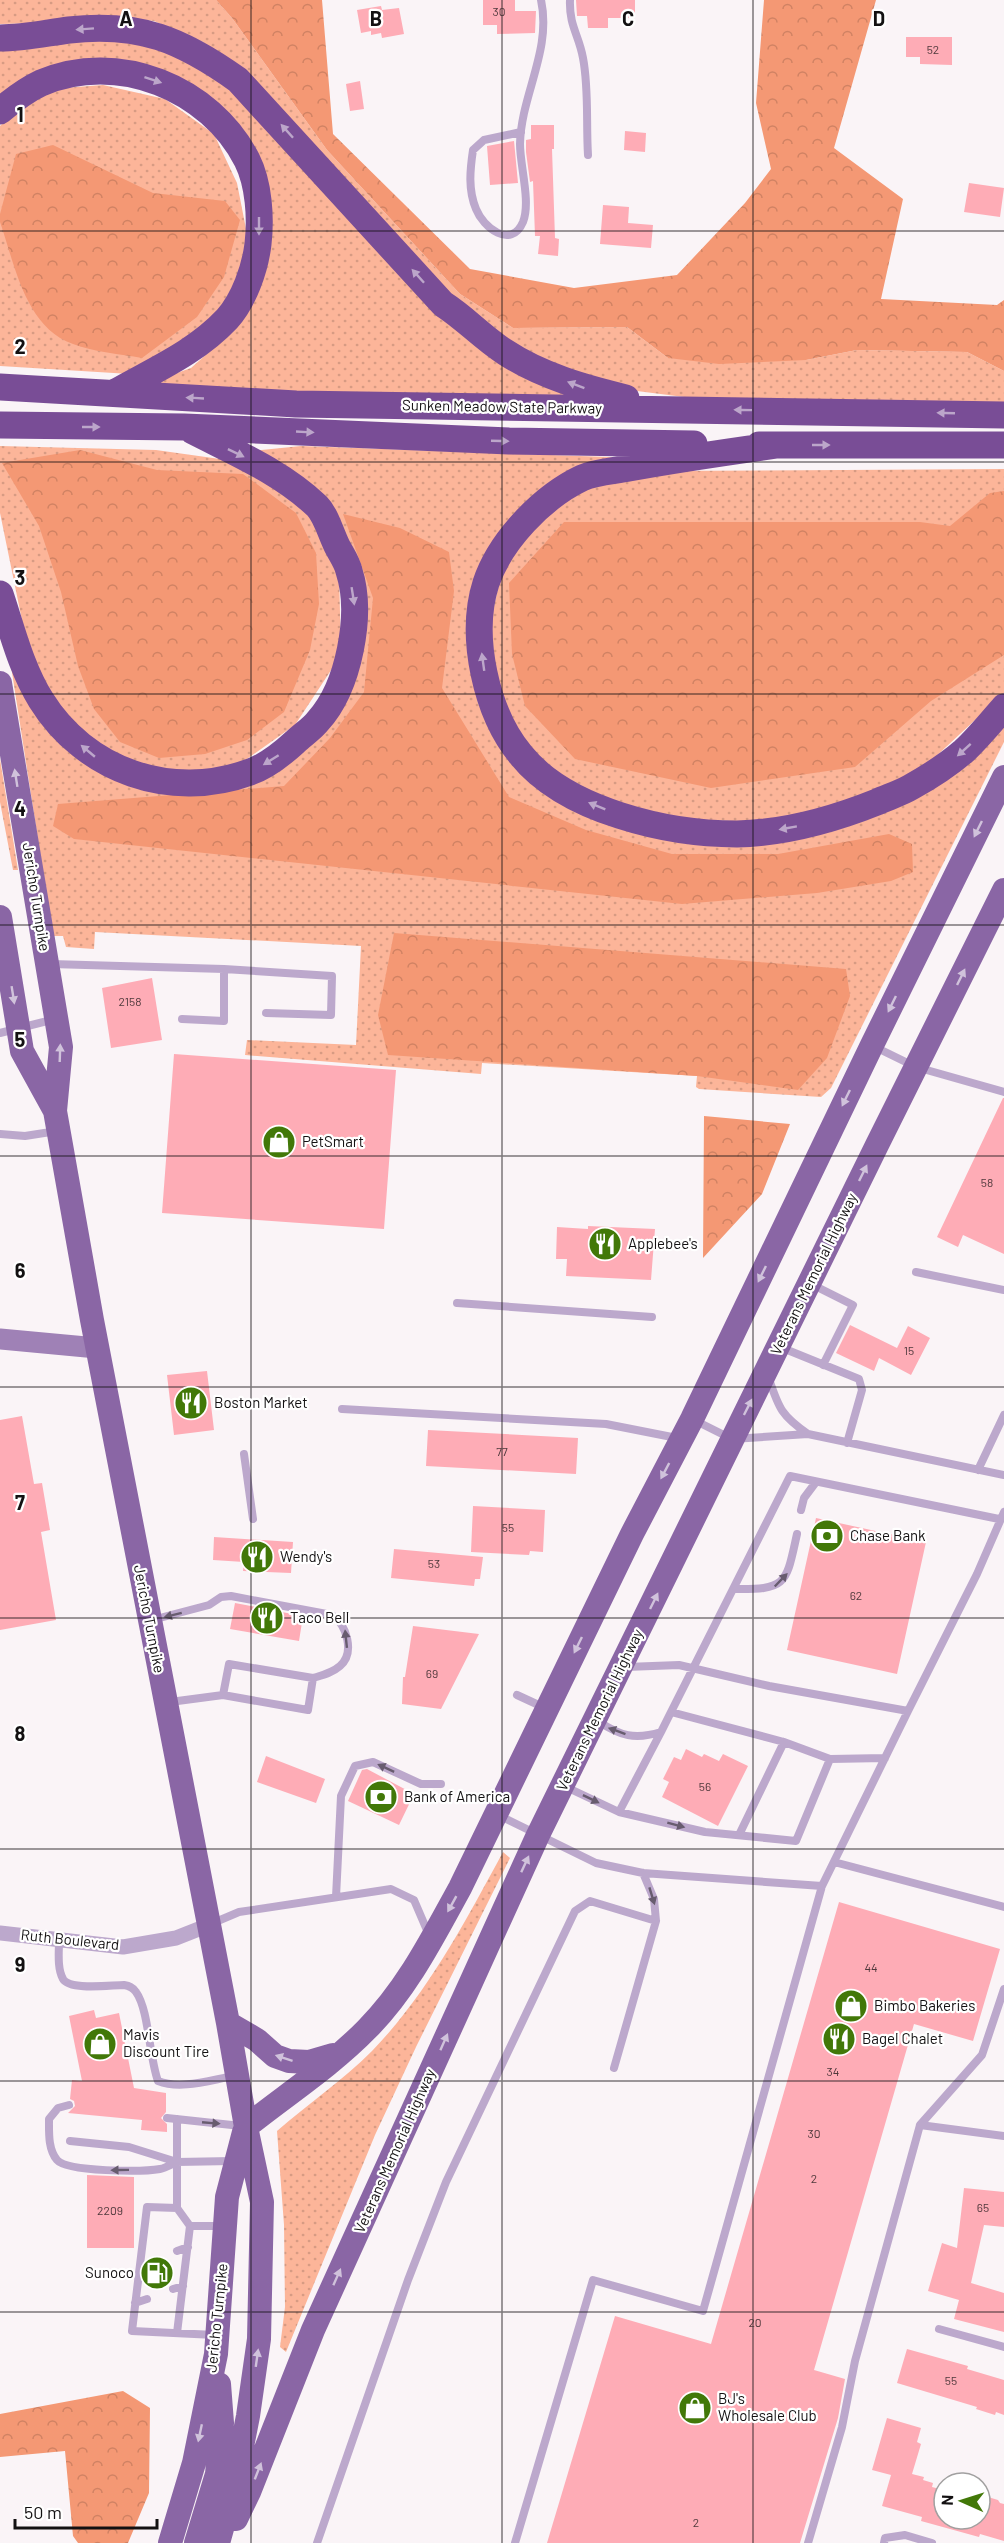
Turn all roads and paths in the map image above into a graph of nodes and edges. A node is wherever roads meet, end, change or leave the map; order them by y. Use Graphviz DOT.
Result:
graph roads {
  1 [pos="541,0"];
  2 [pos="570,0"];
  3 [pos="0,38"];
  4 [pos="0,111"];
  5 [pos="521,132"];
  6 [pos="588,155"];
  7 [pos="0,387"];
  8 [pos="114,393"];
  9 [pos="674,409"];
  10 [pos="1004,415"];
  11 [pos="0,425"];
  12 [pos="184,427"];
  13 [pos="777,445"];
  14 [pos="1004,445"];
  15 [pos="0,594"];
  16 [pos="0,682"];
  17 [pos="1004,707"];
  18 [pos="1004,777"];
  19 [pos="1004,891"];
  20 [pos="0,917"];
  21 [pos="2,944"];
  22 [pos="47,964"];
  23 [pos="224,969"];
  24 [pos="266,1013"];
  25 [pos="56,1019"];
  26 [pos="182,1019"];
  27 [pos="9,1031"];
  28 [pos="872,1045"];
  29 [pos="916,1067"];
  30 [pos="1004,1092"];
  31 [pos="56,1121"];
  32 [pos="0,1134"];
  33 [pos="916,1272"];
  34 [pos="810,1283"];
  35 [pos="1004,1290"];
  36 [pos="456,1303"];
  37 [pos="652,1317"];
  38 [pos="0,1340"];
  39 [pos="779,1347"];
  40 [pos="97,1348"];
  41 [pos="823,1365"];
  42 [pos="766,1372"];
  43 [pos="342,1409"];
  44 [pos="1004,1415"];
  45 [pos="687,1429"];
  46 [pos="808,1434"];
  47 [pos="732,1439"];
  48 [pos="847,1443"];
  49 [pos="244,1454"];
  50 [pos="978,1470"];
  51 [pos="1004,1475"];
  52 [pos="816,1482"];
  53 [pos="801,1510"];
  54 [pos="1002,1516"];
  55 [pos="253,1519"];
  56 [pos="796,1534"];
  57 [pos="734,1589"];
  58 [pos="150,1620"];
  59 [pos="622,1667"];
  60 [pos="694,1668"];
  61 [pos="313,1678"];
  62 [pos="223,1695"];
  63 [pos="517,1695"];
  64 [pos="165,1702"];
  65 [pos="548,1709"];
  66 [pos="908,1711"];
  67 [pos="671,1712"];
  68 [pos="594,1719"];
  69 [pos="661,1732"];
  70 [pos="784,1742"];
  71 [pos="885,1758"];
  72 [pos="830,1759"];
  73 [pos="441,1784"];
  74 [pos="562,1785"];
  75 [pos="619,1812"];
  76 [pos="496,1813"];
  77 [pos="739,1834"];
  78 [pos="538,1835"];
  79 [pos="834,1862"];
  80 [pos="643,1873"];
  81 [pos="822,1886"];
  82 [pos="336,1897"];
  83 [pos="1004,1907"];
  84 [pos="656,1921"];
  85 [pos="208,1925"];
  86 [pos="0,1933"];
  87 [pos="59,1940"];
  88 [pos="431,1940"];
  89 [pos="1004,1989"];
  90 [pos="228,2024"];
  91 [pos="340,2054"];
  92 [pos="614,2068"];
  93 [pos="237,2075"];
  94 [pos="69,2105"];
  95 [pos="167,2118"];
  96 [pos="177,2119"];
  97 [pos="920,2125"];
  98 [pos="246,2127"];
  99 [pos="1004,2136"];
  100 [pos="70,2141"];
  101 [pos="237,2161"];
  102 [pos="177,2162"];
  103 [pos="177,2208"];
  104 [pos="226,2225"];
  105 [pos="190,2226"];
  106 [pos="188,2247"];
  107 [pos="177,2251"];
  108 [pos="150,2260"];
  109 [pos="140,2264"];
  110 [pos="183,2286"];
  111 [pos="173,2289"];
  112 [pos="147,2299"];
  113 [pos="135,2303"];
  114 [pos="939,2329"];
  115 [pos="177,2333"];
  116 [pos="217,2345"];
  117 [pos="1004,2347"];
  118 [pos="170,2543"];
  119 [pos="196,2543"];
  120 [pos="218,2543"];
  121 [pos="224,2543"];
  122 [pos="317,2543"];
  123 [pos="515,2543"];
  124 [pos="808,2543"];
  125 [pos="884,2543"];
  126 [pos="932,2543"];
  1 -- 5 [label="lane"];
  2 -- 6 [label="lane"];
  9 -- 3 [label="highway, one-way"];
  4 -- 8 [label="highway, one-way"];
  5 -- 5 [label="lane"];
  7 -- 8 [label="highway, Sunken Meadow State Parkway"];
  9 -- 8 [label="highway, Sunken Meadow State Parkway, one-way"];
  10 -- 9 [label="highway, Sunken Meadow State Parkway, one-way"];
  11 -- 12 [label="highway, Sunken Meadow State Parkway, one-way"];
  12 -- 13 [label="highway, Sunken Meadow State Parkway, one-way"];
  12 -- 15 [label="highway, one-way"];
  13 -- 14 [label="highway, Sunken Meadow State Parkway, one-way"];
  17 -- 13 [label="highway, one-way"];
  22 -- 16 [label="main road, Jericho Turnpike, one-way"];
  18 -- 28 [label="main road, one-way"];
  29 -- 19 [label="main road, Veterans Memorial Highway, one-way"];
  20 -- 21 [label="main road, Jericho Turnpike"];
  21 -- 27 [label="main road, Jericho Turnpike, one-way"];
  22 -- 23 [label="lane"];
  22 -- 25 [label="main road, Jericho Turnpike"];
  23 -- 24 [label="lane"];
  23 -- 26 [label="lane"];
  25 -- 27 [label="lane"];
  31 -- 25 [label="main road, Jericho Turnpike, one-way"];
  27 -- 31 [label="main road, Jericho Turnpike"];
  28 -- 29 [label="lane"];
  28 -- 45 [label="main road, one-way"];
  29 -- 30 [label="lane"];
  34 -- 29 [label="main road, Veterans Memorial Highway, one-way"];
  31 -- 32 [label="lane"];
  31 -- 40 [label="main road, Jericho Turnpike"];
  33 -- 35 [label="lane"];
  34 -- 39 [label="main road, Veterans Memorial Highway"];
  34 -- 41 [label="lane"];
  36 -- 37 [label="lane"];
  38 -- 40 [label="street"];
  39 -- 41 [label="lane"];
  39 -- 42 [label="main road, Veterans Memorial Highway"];
  40 -- 58 [label="main road, Jericho Turnpike"];
  41 -- 48 [label="lane"];
  42 -- 46 [label="lane"];
  47 -- 42 [label="main road, Veterans Memorial Highway, one-way"];
  43 -- 45 [label="lane"];
  44 -- 50 [label="lane"];
  45 -- 47 [label="lane"];
  45 -- 65 [label="main road, one-way"];
  46 -- 47 [label="lane"];
  46 -- 48 [label="lane"];
  59 -- 47 [label="main road, Veterans Memorial Highway, one-way"];
  48 -- 50 [label="lane"];
  49 -- 55 [label="lane"];
  50 -- 51 [label="lane"];
  52 -- 53 [label="lane"];
  52 -- 54 [label="lane"];
  52 -- 57 [label="lane"];
  54 -- 66 [label="lane"];
  57 -- 56 [label="lane, one-way"];
  57 -- 60 [label="lane"];
  61 -- 58 [label="lane, one-way"];
  58 -- 64 [label="main road, Jericho Turnpike"];
  59 -- 60 [label="lane"];
  59 -- 68 [label="main road, Veterans Memorial Highway"];
  60 -- 66 [label="lane"];
  60 -- 67 [label="lane"];
  61 -- 62 [label="lane"];
  61 -- 62 [label="lane"];
  62 -- 64 [label="lane"];
  63 -- 65 [label="lane"];
  64 -- 85 [label="main road, Jericho Turnpike"];
  65 -- 76 [label="main road"];
  66 -- 71 [label="lane"];
  67 -- 69 [label="lane"];
  67 -- 70 [label="lane"];
  69 -- 68 [label="lane, one-way"];
  68 -- 74 [label="main road, Veterans Memorial Highway"];
  69 -- 75 [label="lane"];
  70 -- 72 [label="lane"];
  70 -- 77 [label="lane"];
  71 -- 72 [label="lane"];
  71 -- 79 [label="lane"];
  72 -- 77 [label="lane"];
  73 -- 82 [label="lane, one-way"];
  74 -- 75 [label="lane, one-way"];
  74 -- 78 [label="main road, Veterans Memorial Highway"];
  75 -- 77 [label="lane, one-way"];
  76 -- 78 [label="lane"];
  76 -- 88 [label="main road, one-way"];
  78 -- 80 [label="lane"];
  121 -- 78 [label="main road, Veterans Memorial Highway, one-way"];
  79 -- 81 [label="lane"];
  79 -- 83 [label="lane"];
  80 -- 81 [label="lane"];
  80 -- 84 [label="lane, one-way"];
  81 -- 123 [label="lane"];
  82 -- 85 [label="lane"];
  82 -- 88 [label="lane"];
  84 -- 92 [label="lane"];
  84 -- 122 [label="lane"];
  85 -- 87 [label="street, Ruth Boulevard"];
  85 -- 90 [label="main road, Jericho Turnpike"];
  86 -- 87 [label="street, Ruth Boulevard"];
  87 -- 93 [label="lane"];
  88 -- 91 [label="main road"];
  89 -- 97 [label="lane"];
  91 -- 90 [label="main road, one-way"];
  90 -- 93 [label="main road, Jericho Turnpike"];
  91 -- 98 [label="main road"];
  93 -- 98 [label="main road, Jericho Turnpike"];
  102 -- 94 [label="lane, one-way"];
  95 -- 96 [label="lane"];
  96 -- 98 [label="lane, one-way"];
  96 -- 102 [label="lane"];
  97 -- 99 [label="lane"];
  97 -- 124 [label="lane"];
  98 -- 101 [label="main road, Jericho Turnpike"];
  120 -- 98 [label="main road, Jericho Turnpike, one-way"];
  100 -- 102 [label="lane"];
  101 -- 102 [label="lane"];
  101 -- 104 [label="main road, Jericho Turnpike"];
  102 -- 103 [label="lane"];
  103 -- 105 [label="lane"];
  103 -- 109 [label="lane"];
  104 -- 105 [label="lane"];
  104 -- 116 [label="main road, Jericho Turnpike"];
  105 -- 106 [label="lane"];
  106 -- 107 [label="lane"];
  106 -- 110 [label="lane"];
  108 -- 109 [label="lane"];
  109 -- 113 [label="lane"];
  110 -- 111 [label="lane"];
  110 -- 115 [label="lane"];
  112 -- 113 [label="lane"];
  113 -- 115 [label="lane"];
  114 -- 117 [label="lane"];
  115 -- 116 [label="lane"];
  116 -- 118 [label="main road, Jericho Turnpike, one-way"];
  116 -- 119 [label="main road"];
  125 -- 126 [label="lane"];
}
